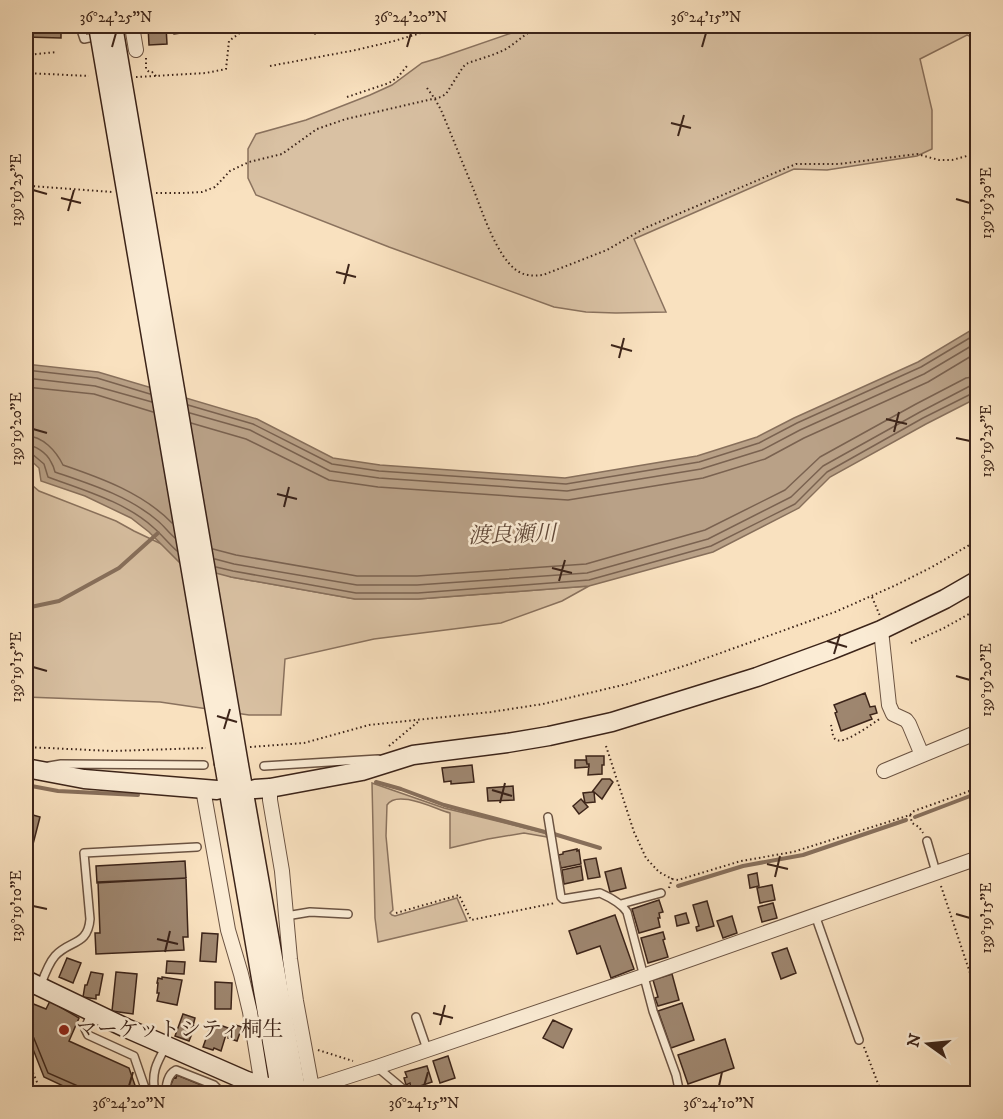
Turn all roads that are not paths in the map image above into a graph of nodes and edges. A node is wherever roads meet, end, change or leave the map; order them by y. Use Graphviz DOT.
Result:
graph roads {
  1 [pos="113,26"];
  2 [pos="132,27"];
  3 [pos="90,29"];
  4 [pos="141,55"];
  5 [pos="978,580"];
  6 [pos="882,626"];
  7 [pos="978,732"];
  8 [pos="922,755"];
  9 [pos="382,761"];
  10 [pos="231,764"];
  11 [pos="204,765"];
  12 [pos="264,766"];
  13 [pos="30,769"];
  14 [pos="884,771"];
  15 [pos="262,789"];
  16 [pos="210,790"];
  17 [pos="548,817"];
  18 [pos="927,841"];
  19 [pos="197,847"];
  20 [pos="978,858"];
  21 [pos="936,872"];
  22 [pos="661,892"];
  23 [pos="621,904"];
  24 [pos="348,914"];
  25 [pos="815,915"];
  26 [pos="286,916"];
  27 [pos="644,976"];
  28 [pos="33,983"];
  29 [pos="92,1011"];
  30 [pos="416,1017"];
  31 [pos="859,1040"];
  32 [pos="166,1046"];
  33 [pos="427,1049"];
  34 [pos="371,1068"];
  35 [pos="288,1090"];
  36 [pos="147,1094"];
  37 [pos="155,1094"];
  38 [pos="167,1094"];
  39 [pos="215,1094"];
  40 [pos="409,1094"];
  41 [pos="680,1094"];
  1 -- 10 [label="street, bridge"];
  2 -- 3 [label="lane"];
  2 -- 4 [label="street"];
  3 -- 10 [label="street, bridge"];
  5 -- 6 [label="street"];
  6 -- 8 [label="street"];
  6 -- 9 [label="street"];
  7 -- 8 [label="street"];
  8 -- 14 [label="street"];
  9 -- 12 [label="lane"];
  9 -- 15 [label="street"];
  10 -- 35 [label="street"];
  11 -- 13 [label="lane"];
  13 -- 16 [label="street"];
  15 -- 26 [label="street"];
  16 -- 35 [label="street"];
  17 -- 23 [label="lane"];
  18 -- 21 [label="lane"];
  19 -- 28 [label="lane"];
  20 -- 21 [label="street"];
  21 -- 25 [label="street"];
  22 -- 23 [label="lane"];
  23 -- 27 [label="lane"];
  24 -- 26 [label="lane"];
  25 -- 27 [label="street"];
  25 -- 31 [label="lane"];
  26 -- 35 [label="street"];
  27 -- 33 [label="street"];
  27 -- 41 [label="lane"];
  28 -- 29 [label="street"];
  29 -- 32 [label="street"];
  29 -- 36 [label="lane"];
  30 -- 33 [label="lane"];
  32 -- 35 [label="street"];
  32 -- 37 [label="lane"];
  33 -- 34 [label="street"];
  34 -- 35 [label="street"];
  34 -- 40 [label="lane"];
  38 -- 39 [label="lane"];
}
